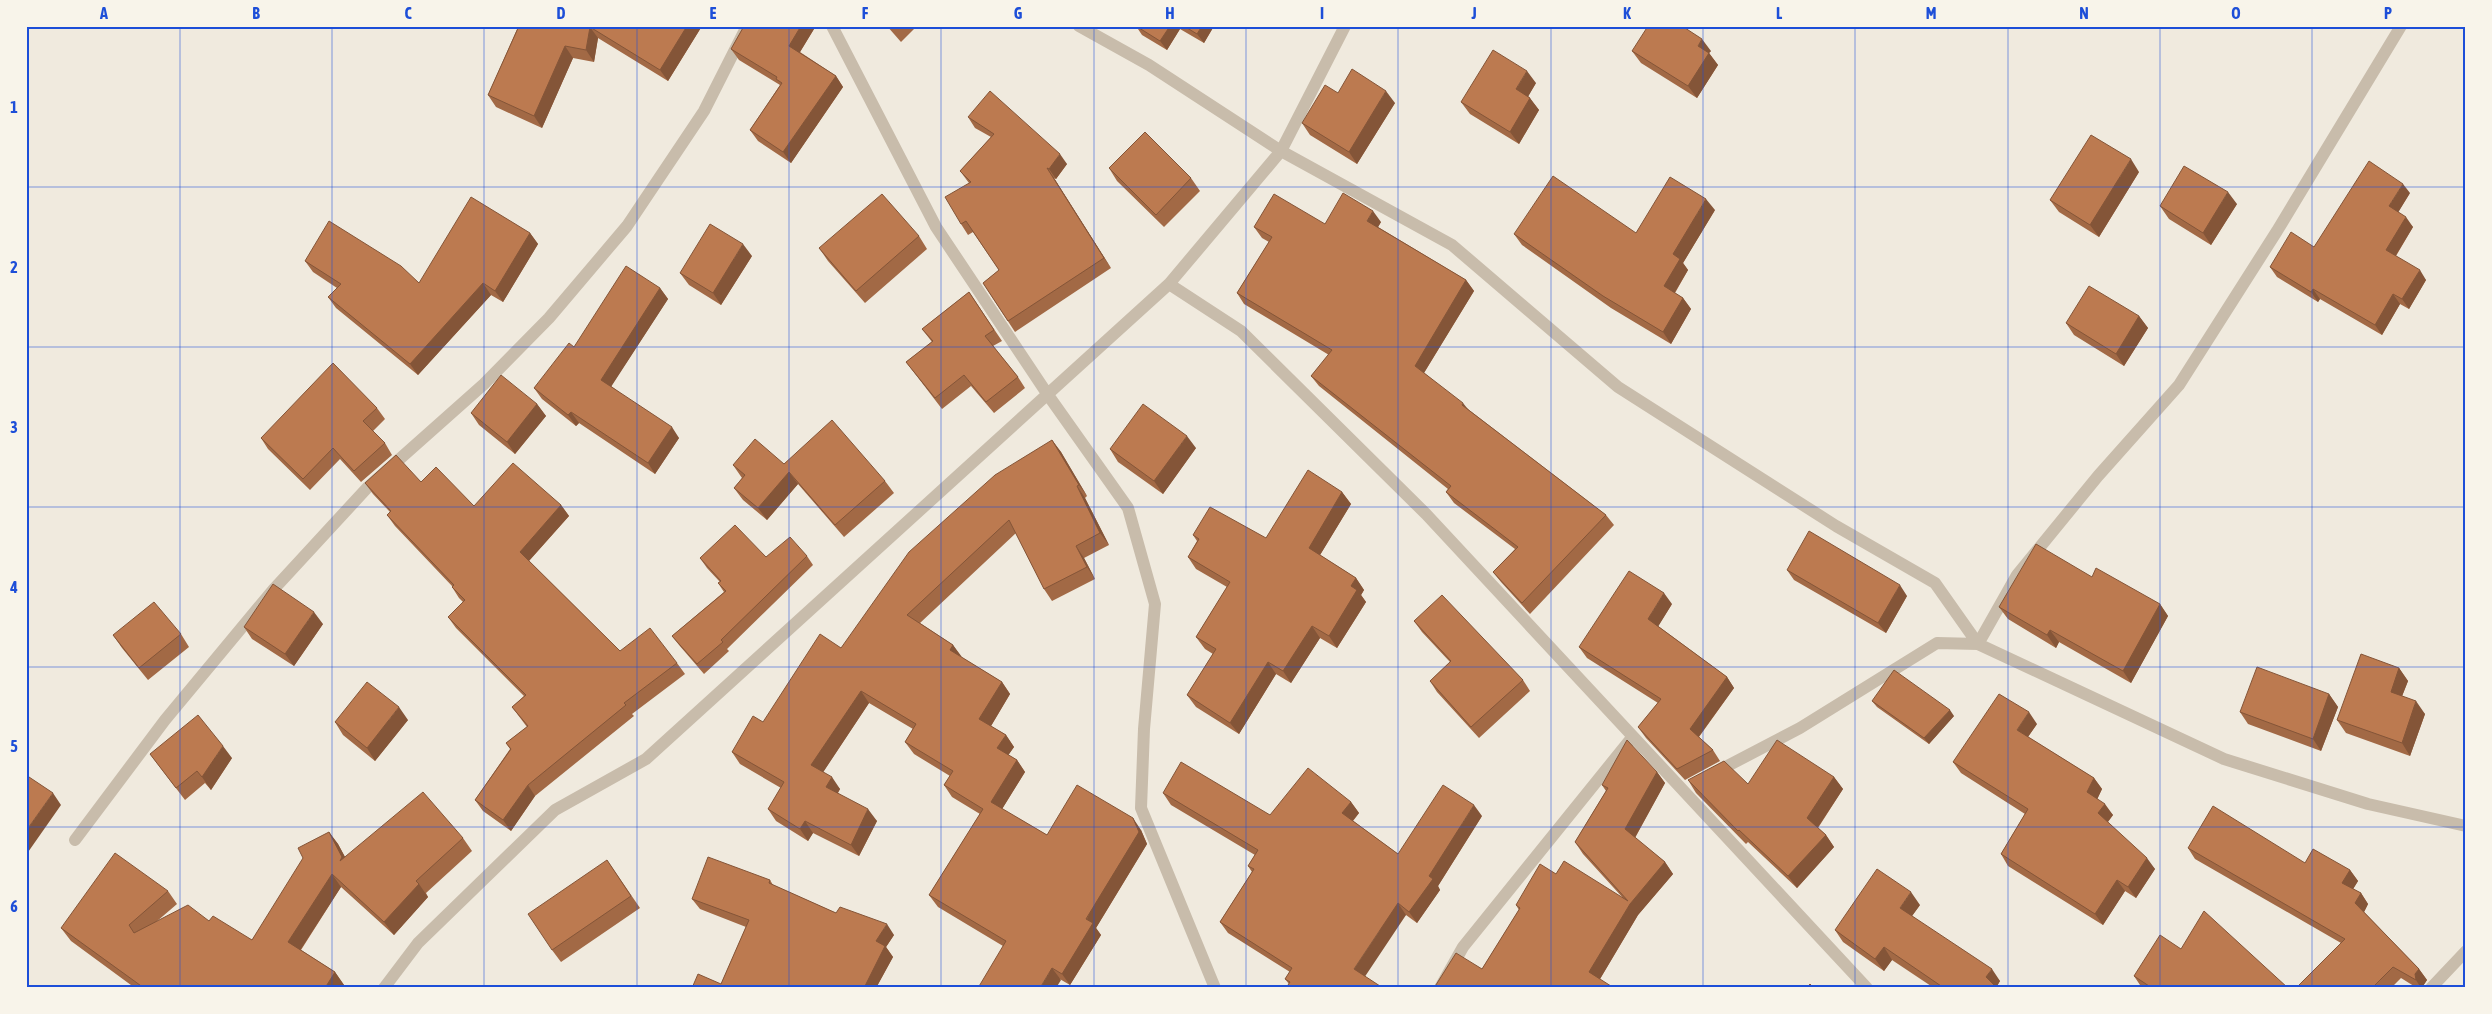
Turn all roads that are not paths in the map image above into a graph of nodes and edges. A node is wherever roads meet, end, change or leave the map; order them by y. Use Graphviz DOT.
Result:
graph roads {
  1 [pos="747,26"];
  2 [pos="832,26"];
  3 [pos="1080,26"];
  4 [pos="1345,26"];
  5 [pos="2401,26"];
  6 [pos="1281,151"];
  7 [pos="1169,284"];
  8 [pos="1048,395"];
  9 [pos="1978,644"];
  10 [pos="1634,736"];
  11 [pos="1692,785"];
  12 [pos="2466,826"];
  13 [pos="75,840"];
  14 [pos="2466,952"];
  15 [pos="384,988"];
  16 [pos="1216,988"];
  17 [pos="1440,988"];
  18 [pos="1867,988"];
  19 [pos="2431,988"];
  1 -- 13 [label="street"];
  2 -- 8 [label="street"];
  3 -- 6 [label="street"];
  4 -- 6 [label="street"];
  5 -- 9 [label="street"];
  6 -- 7 [label="street"];
  6 -- 9 [label="street"];
  7 -- 8 [label="street"];
  7 -- 10 [label="street"];
  8 -- 15 [label="street"];
  8 -- 16 [label="street"];
  9 -- 11 [label="street"];
  9 -- 12 [label="street"];
  10 -- 11 [label="street"];
  10 -- 17 [label="street"];
  11 -- 18 [label="street"];
  14 -- 19 [label="street"];
}
